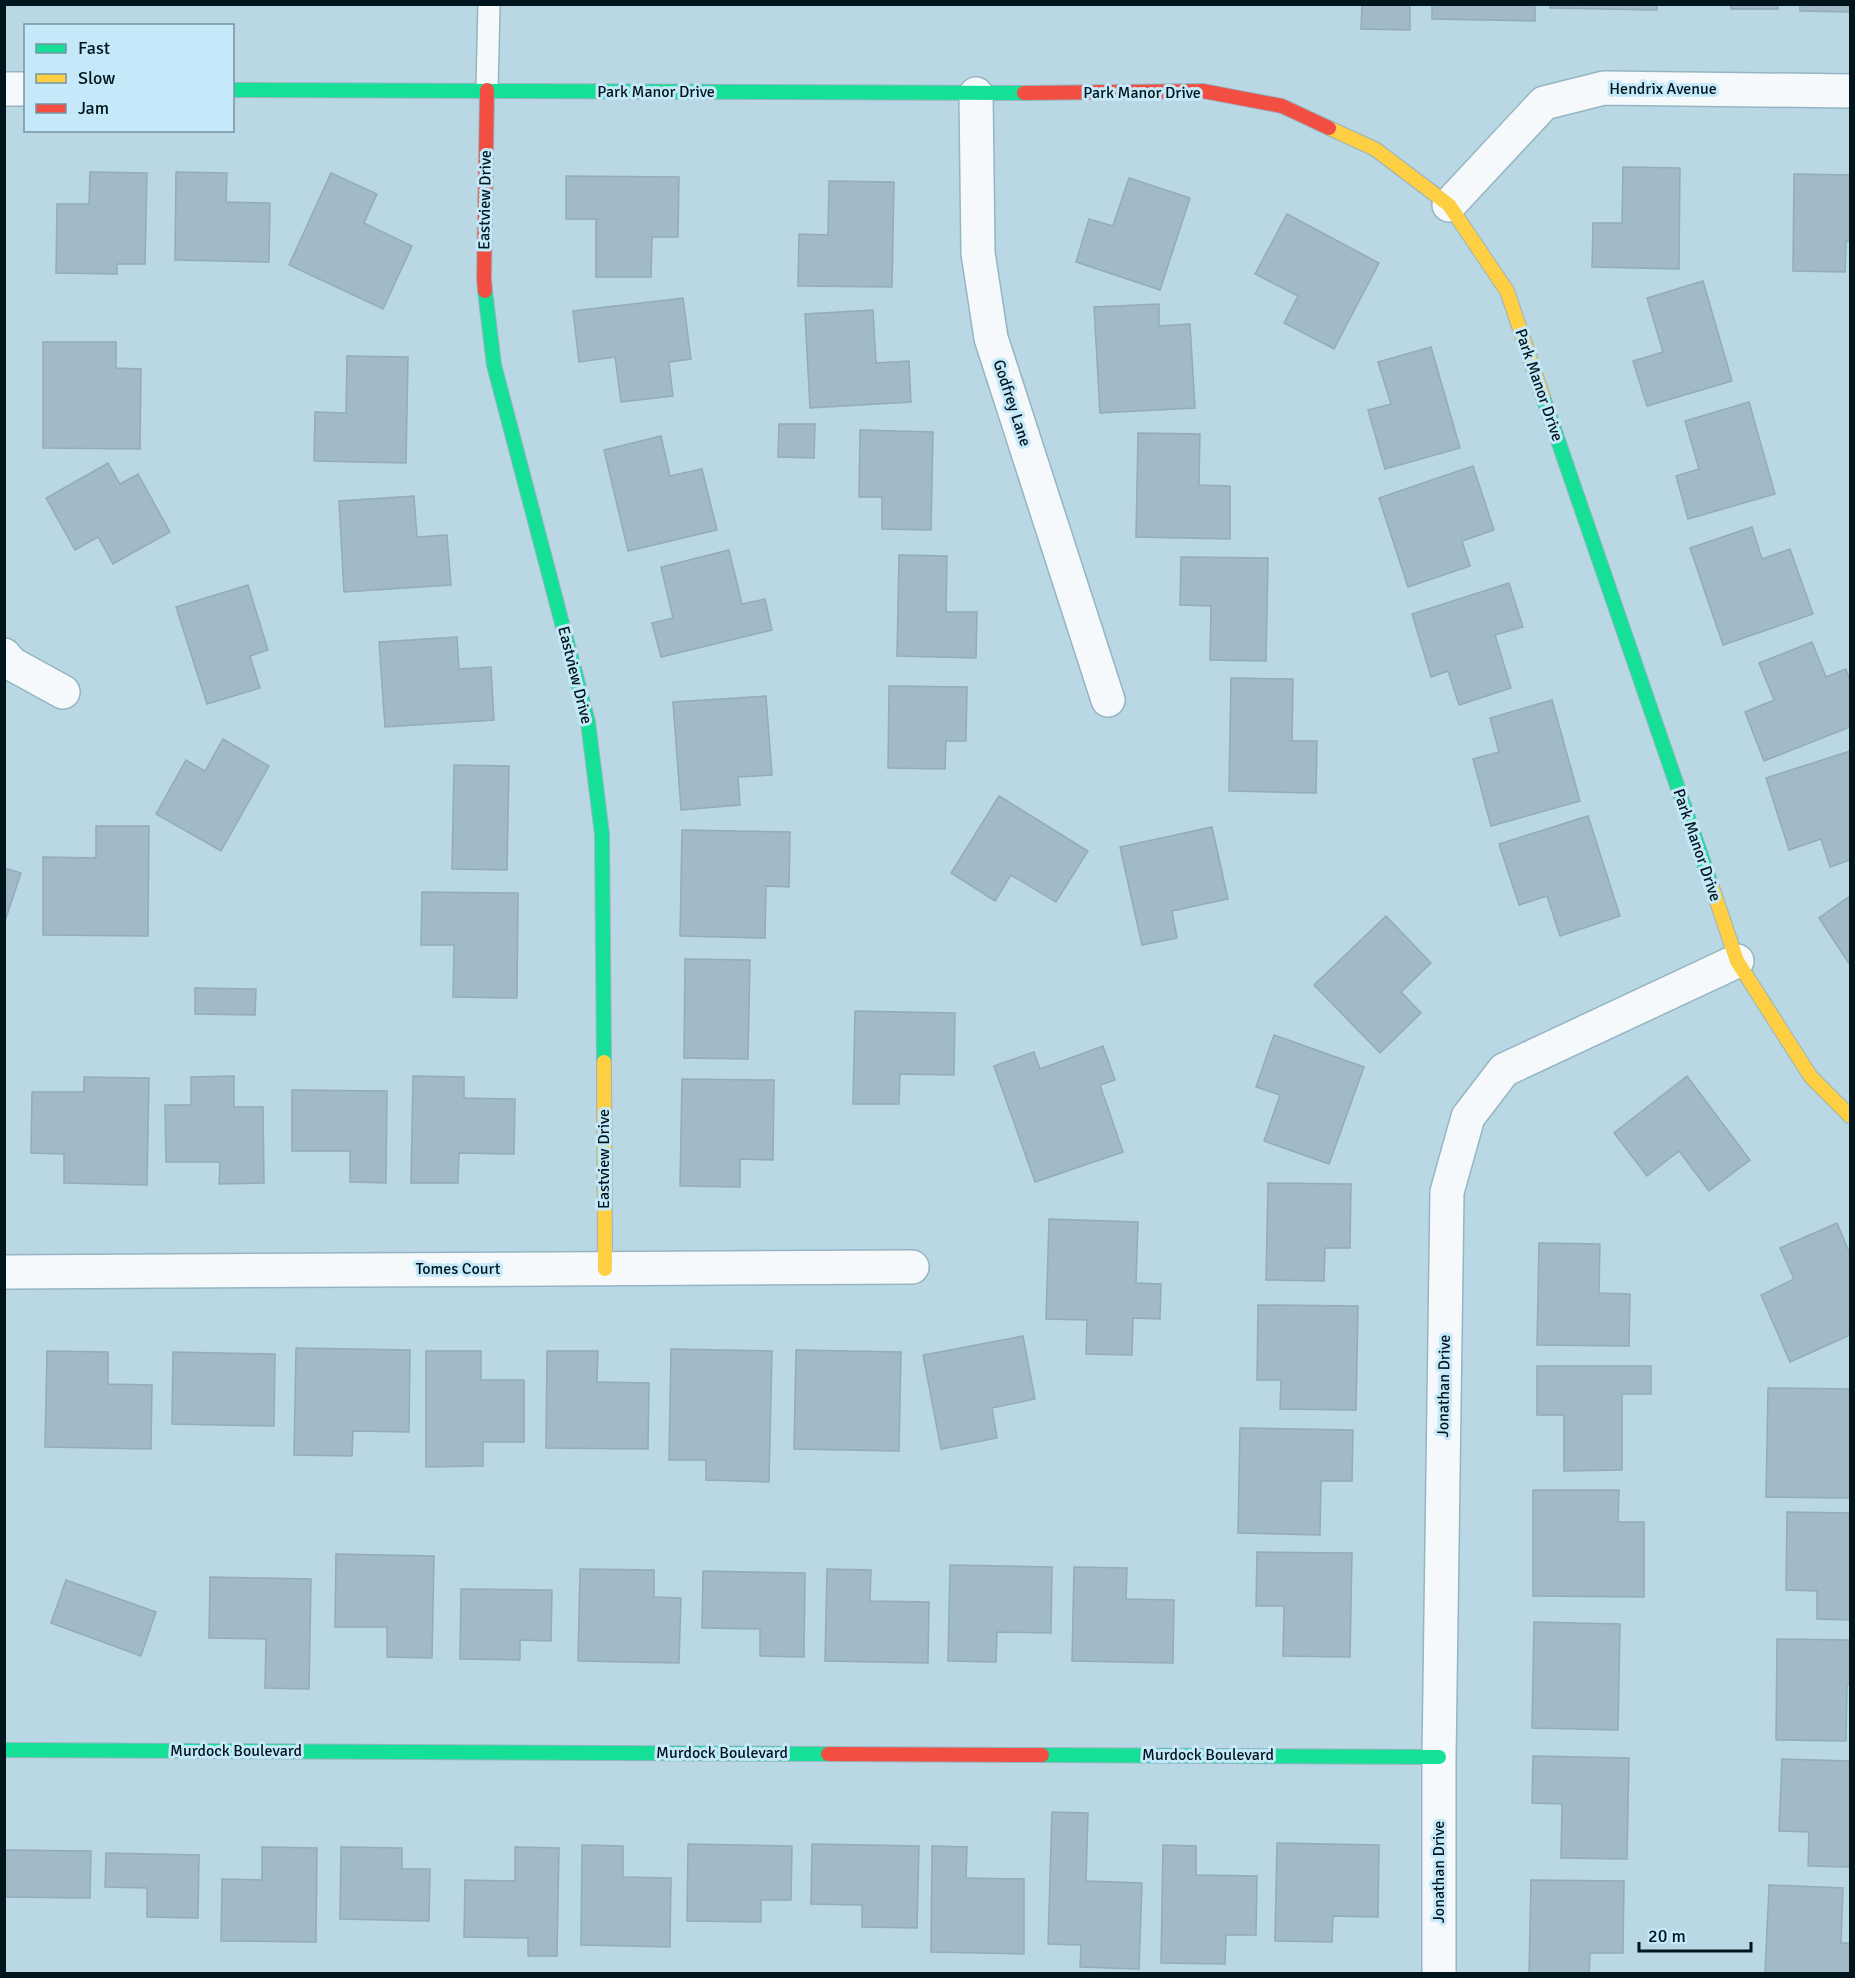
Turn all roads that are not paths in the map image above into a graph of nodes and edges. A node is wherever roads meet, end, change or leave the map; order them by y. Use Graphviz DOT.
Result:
graph roads {
  1 [pos="489,4"];
  2 [pos="4,89"];
  3 [pos="24,90"];
  4 [pos="234,90"];
  5 [pos="487,90"];
  6 [pos="1851,91"];
  7 [pos="976,94"];
  8 [pos="1449,205"];
  9 [pos="4,655"];
  10 [pos="63,692"];
  11 [pos="1108,700"];
  12 [pos="1737,961"];
  13 [pos="1851,1116"];
  14 [pos="912,1267"];
  15 [pos="605,1269"];
  16 [pos="4,1272"];
  17 [pos="4,1750"];
  18 [pos="1439,1756"];
  19 [pos="1440,1974"];
  1 -- 5 [label="lane"];
  2 -- 3 [label="street"];
  4 -- 5 [label="street, Park Manor Drive"];
  5 -- 7 [label="street, Park Manor Drive"];
  5 -- 15 [label="street, Eastview Drive"];
  6 -- 8 [label="street, Hendrix Avenue"];
  7 -- 8 [label="street, Park Manor Drive"];
  7 -- 11 [label="street, Godfrey Lane"];
  8 -- 12 [label="street, Park Manor Drive"];
  9 -- 10 [label="street"];
  12 -- 13 [label="street, Park Manor Drive"];
  12 -- 18 [label="street, Jonathan Drive"];
  14 -- 15 [label="street, Tomes Court"];
  15 -- 16 [label="street, Tomes Court"];
  17 -- 18 [label="street, Murdock Boulevard"];
  18 -- 19 [label="street, Jonathan Drive"];
}
